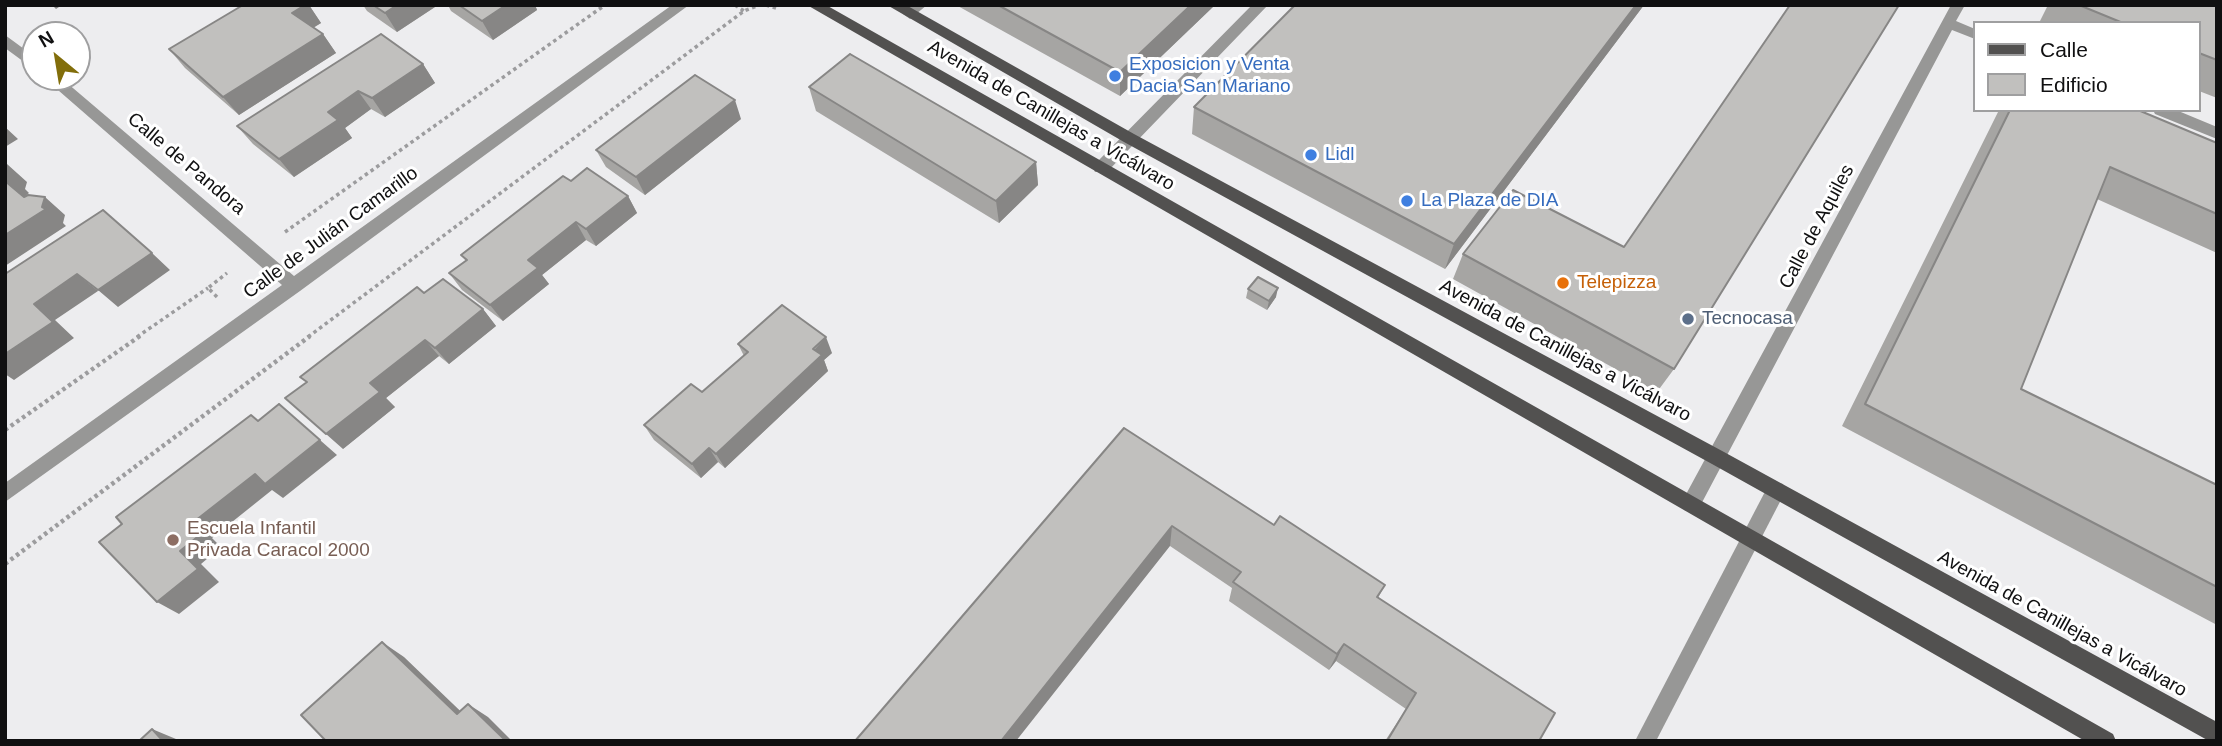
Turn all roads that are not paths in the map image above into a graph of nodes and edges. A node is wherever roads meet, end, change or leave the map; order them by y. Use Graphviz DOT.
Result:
graph roads {
  1 [pos="682,5"];
  2 [pos="814,5"];
  3 [pos="894,5"];
  4 [pos="1261,5"];
  5 [pos="1958,5"];
  6 [pos="915,10"];
  7 [pos="1949,23"];
  8 [pos="1974,34"];
  9 [pos="5,40"];
  10 [pos="21,53"];
  11 [pos="66,91"];
  12 [pos="2166,112"];
  13 [pos="2217,133"];
  14 [pos="1129,138"];
  15 [pos="1101,169"];
  16 [pos="294,286"];
  17 [pos="1718,458"];
  18 [pos="1776,490"];
  19 [pos="5,494"];
  20 [pos="1691,504"];
  21 [pos="1752,539"];
  22 [pos="2217,734"];
  23 [pos="1645,741"];
  24 [pos="2106,741"];
  1 -- 16 [label="street, Calle de Julián Camarillo"];
  2 -- 15 [label="main road, Avenida de Canillejas a Vicálvaro"];
  3 -- 6 [label="main road, Avenida de Canillejas a Vicálvaro"];
  4 -- 14 [label="street"];
  5 -- 7 [label="street, Calle de Aquiles"];
  6 -- 14 [label="main road, Avenida de Canillejas a Vicálvaro"];
  7 -- 8 [label="street"];
  7 -- 17 [label="street, Calle de Aquiles"];
  9 -- 10 [label="street"];
  11 -- 16 [label="street, Calle de Pandora"];
  12 -- 13 [label="street"];
  14 -- 15 [label="street"];
  14 -- 17 [label="main road, Avenida de Canillejas a Vicálvaro"];
  15 -- 20 [label="main road, Avenida de Canillejas a Vicálvaro"];
  16 -- 19 [label="street, Calle de Julián Camarillo"];
  17 -- 18 [label="main road, Avenida de Canillejas a Vicálvaro"];
  17 -- 20 [label="street, Calle de Aquiles"];
  18 -- 21 [label="street"];
  18 -- 22 [label="main road, Avenida de Canillejas a Vicálvaro"];
  20 -- 21 [label="main road, Avenida de Canillejas a Vicálvaro"];
  21 -- 23 [label="street"];
  21 -- 24 [label="main road, Avenida de Canillejas a Vicálvaro"];
}
